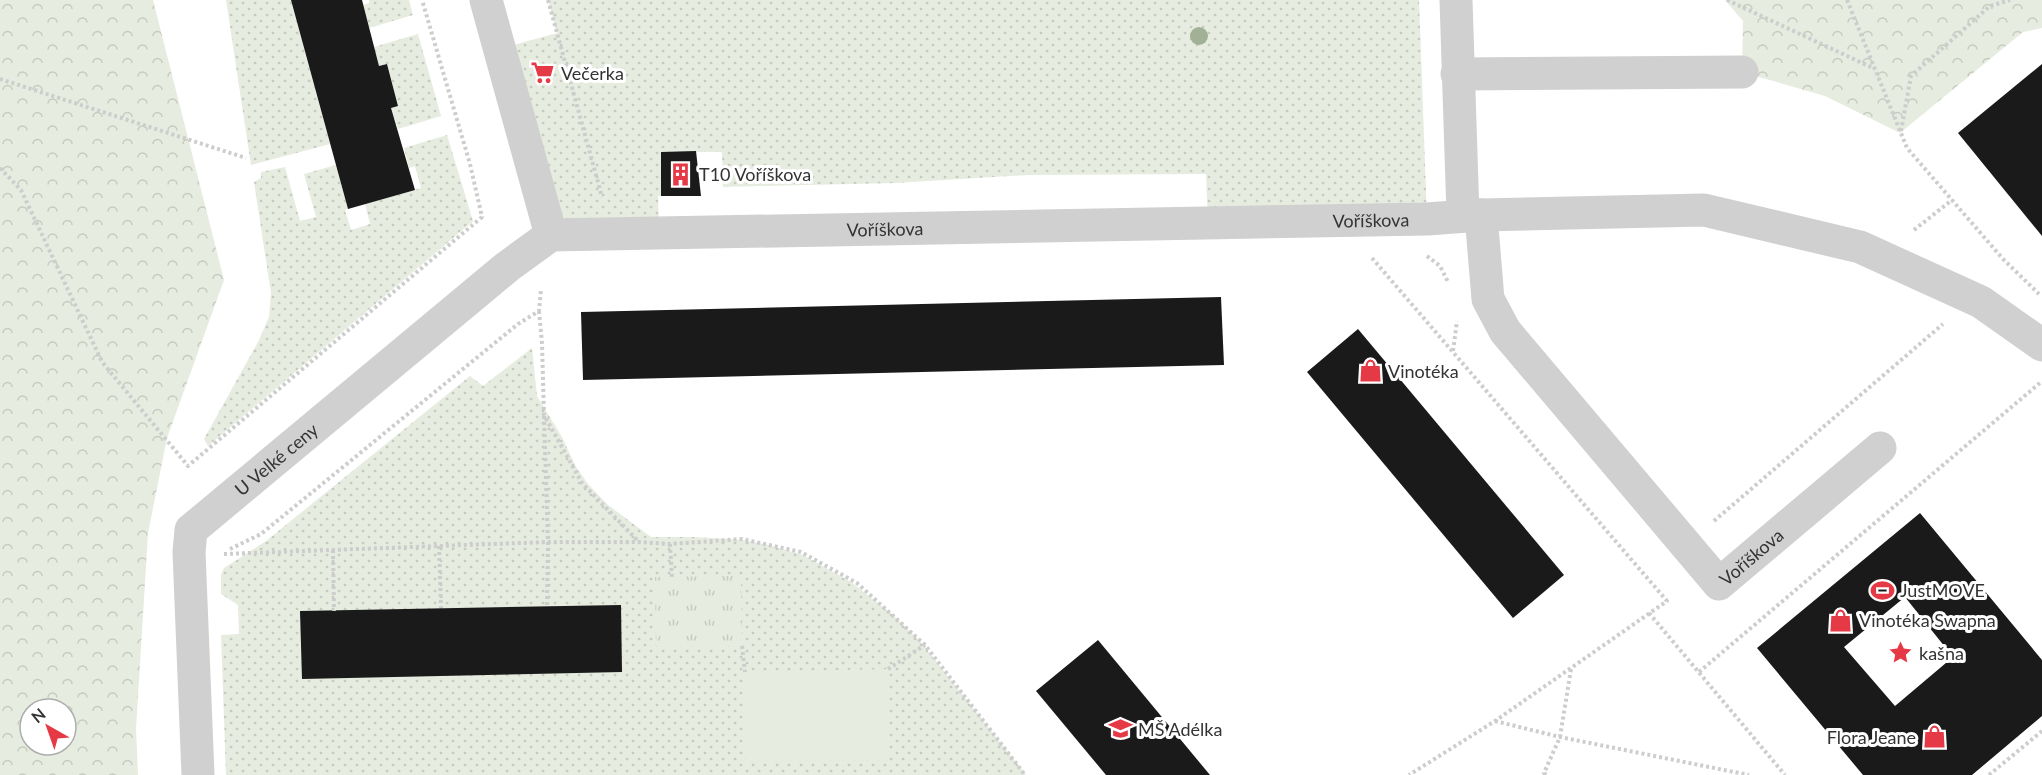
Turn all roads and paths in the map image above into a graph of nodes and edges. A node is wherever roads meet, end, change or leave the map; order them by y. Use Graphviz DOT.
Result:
graph roads {
  1 [pos="422,0"];
  2 [pos="486,0"];
  3 [pos="548,0"];
  4 [pos="1456,0"];
  5 [pos="1727,0"];
  6 [pos="1847,0"];
  7 [pos="2010,0"];
  8 [pos="1875,69"];
  9 [pos="1742,72"];
  10 [pos="1457,74"];
  11 [pos="0,79"];
  12 [pos="1900,133"];
  13 [pos="246,158"];
  14 [pos="0,168"];
  15 [pos="1952,200"];
  16 [pos="1472,215"];
  17 [pos="1921,226"];
  18 [pos="612,232"];
  19 [pos="551,235"];
  20 [pos="1421,250"];
  21 [pos="1370,255"];
  22 [pos="541,281"];
  23 [pos="1450,288"];
  24 [pos="2042,297"];
  25 [pos="539,310"];
  26 [pos="1457,319"];
  27 [pos="1944,323"];
  28 [pos="1453,351"];
  29 [pos="2037,360"];
  30 [pos="2042,382"];
  31 [pos="544,415"];
  32 [pos="1880,448"];
  33 [pos="548,542"];
  34 [pos="639,542"];
  35 [pos="670,544"];
  36 [pos="1685,545"];
  37 [pos="439,546"];
  38 [pos="333,550"];
  39 [pos="672,577"];
  40 [pos="548,606"];
  41 [pos="441,608"];
  42 [pos="334,610"];
  43 [pos="1649,613"];
  44 [pos="925,645"];
  45 [pos="742,646"];
  46 [pos="1571,668"];
  47 [pos="888,669"];
  48 [pos="745,672"];
  49 [pos="1699,672"];
  50 [pos="1495,721"];
  51 [pos="2042,731"];
  52 [pos="1560,737"];
  53 [pos="1544,774"];
  54 [pos="198,775"];
  55 [pos="1026,775"];
  56 [pos="1409,775"];
  57 [pos="1749,775"];
  58 [pos="1785,775"];
  59 [pos="1989,775"];
  1 -- 14 [label="path"];
  2 -- 19 [label="street"];
  3 -- 18 [label="path"];
  4 -- 10 [label="street, Voříškova"];
  5 -- 8 [label="path"];
  6 -- 8 [label="path"];
  7 -- 12 [label="path"];
  8 -- 12 [label="path"];
  9 -- 10 [label="street"];
  10 -- 16 [label="street, Voříškova"];
  11 -- 13 [label="path"];
  12 -- 15 [label="path"];
  15 -- 17 [label="path"];
  15 -- 24 [label="path"];
  16 -- 18 [label="street, Voříškova"];
  16 -- 29 [label="street, Voříškova"];
  16 -- 36 [label="street, Voříškova"];
  18 -- 19 [label="street, Voříškova"];
  19 -- 54 [label="street, U Velké ceny"];
  20 -- 23 [label="path"];
  21 -- 28 [label="path"];
  22 -- 25 [label="path"];
  25 -- 31 [label="path"];
  25 -- 38 [label="path"];
  26 -- 28 [label="path"];
  27 -- 36 [label="path"];
  28 -- 43 [label="path"];
  29 -- 30 [label="path"];
  30 -- 49 [label="path"];
  31 -- 33 [label="path"];
  31 -- 34 [label="path"];
  32 -- 36 [label="street, Voříškova"];
  33 -- 34 [label="path"];
  33 -- 37 [label="path"];
  33 -- 40 [label="path"];
  34 -- 35 [label="path"];
  35 -- 39 [label="path"];
  35 -- 44 [label="path"];
  37 -- 38 [label="path"];
  37 -- 41 [label="path"];
  38 -- 42 [label="path"];
  43 -- 46 [label="path"];
  43 -- 49 [label="path"];
  44 -- 47 [label="path"];
  44 -- 55 [label="path"];
  45 -- 48 [label="path"];
  46 -- 50 [label="path"];
  46 -- 52 [label="path"];
  49 -- 58 [label="path"];
  50 -- 52 [label="path"];
  50 -- 56 [label="path"];
  51 -- 59 [label="path"];
  52 -- 53 [label="path"];
  52 -- 57 [label="path"];
}
